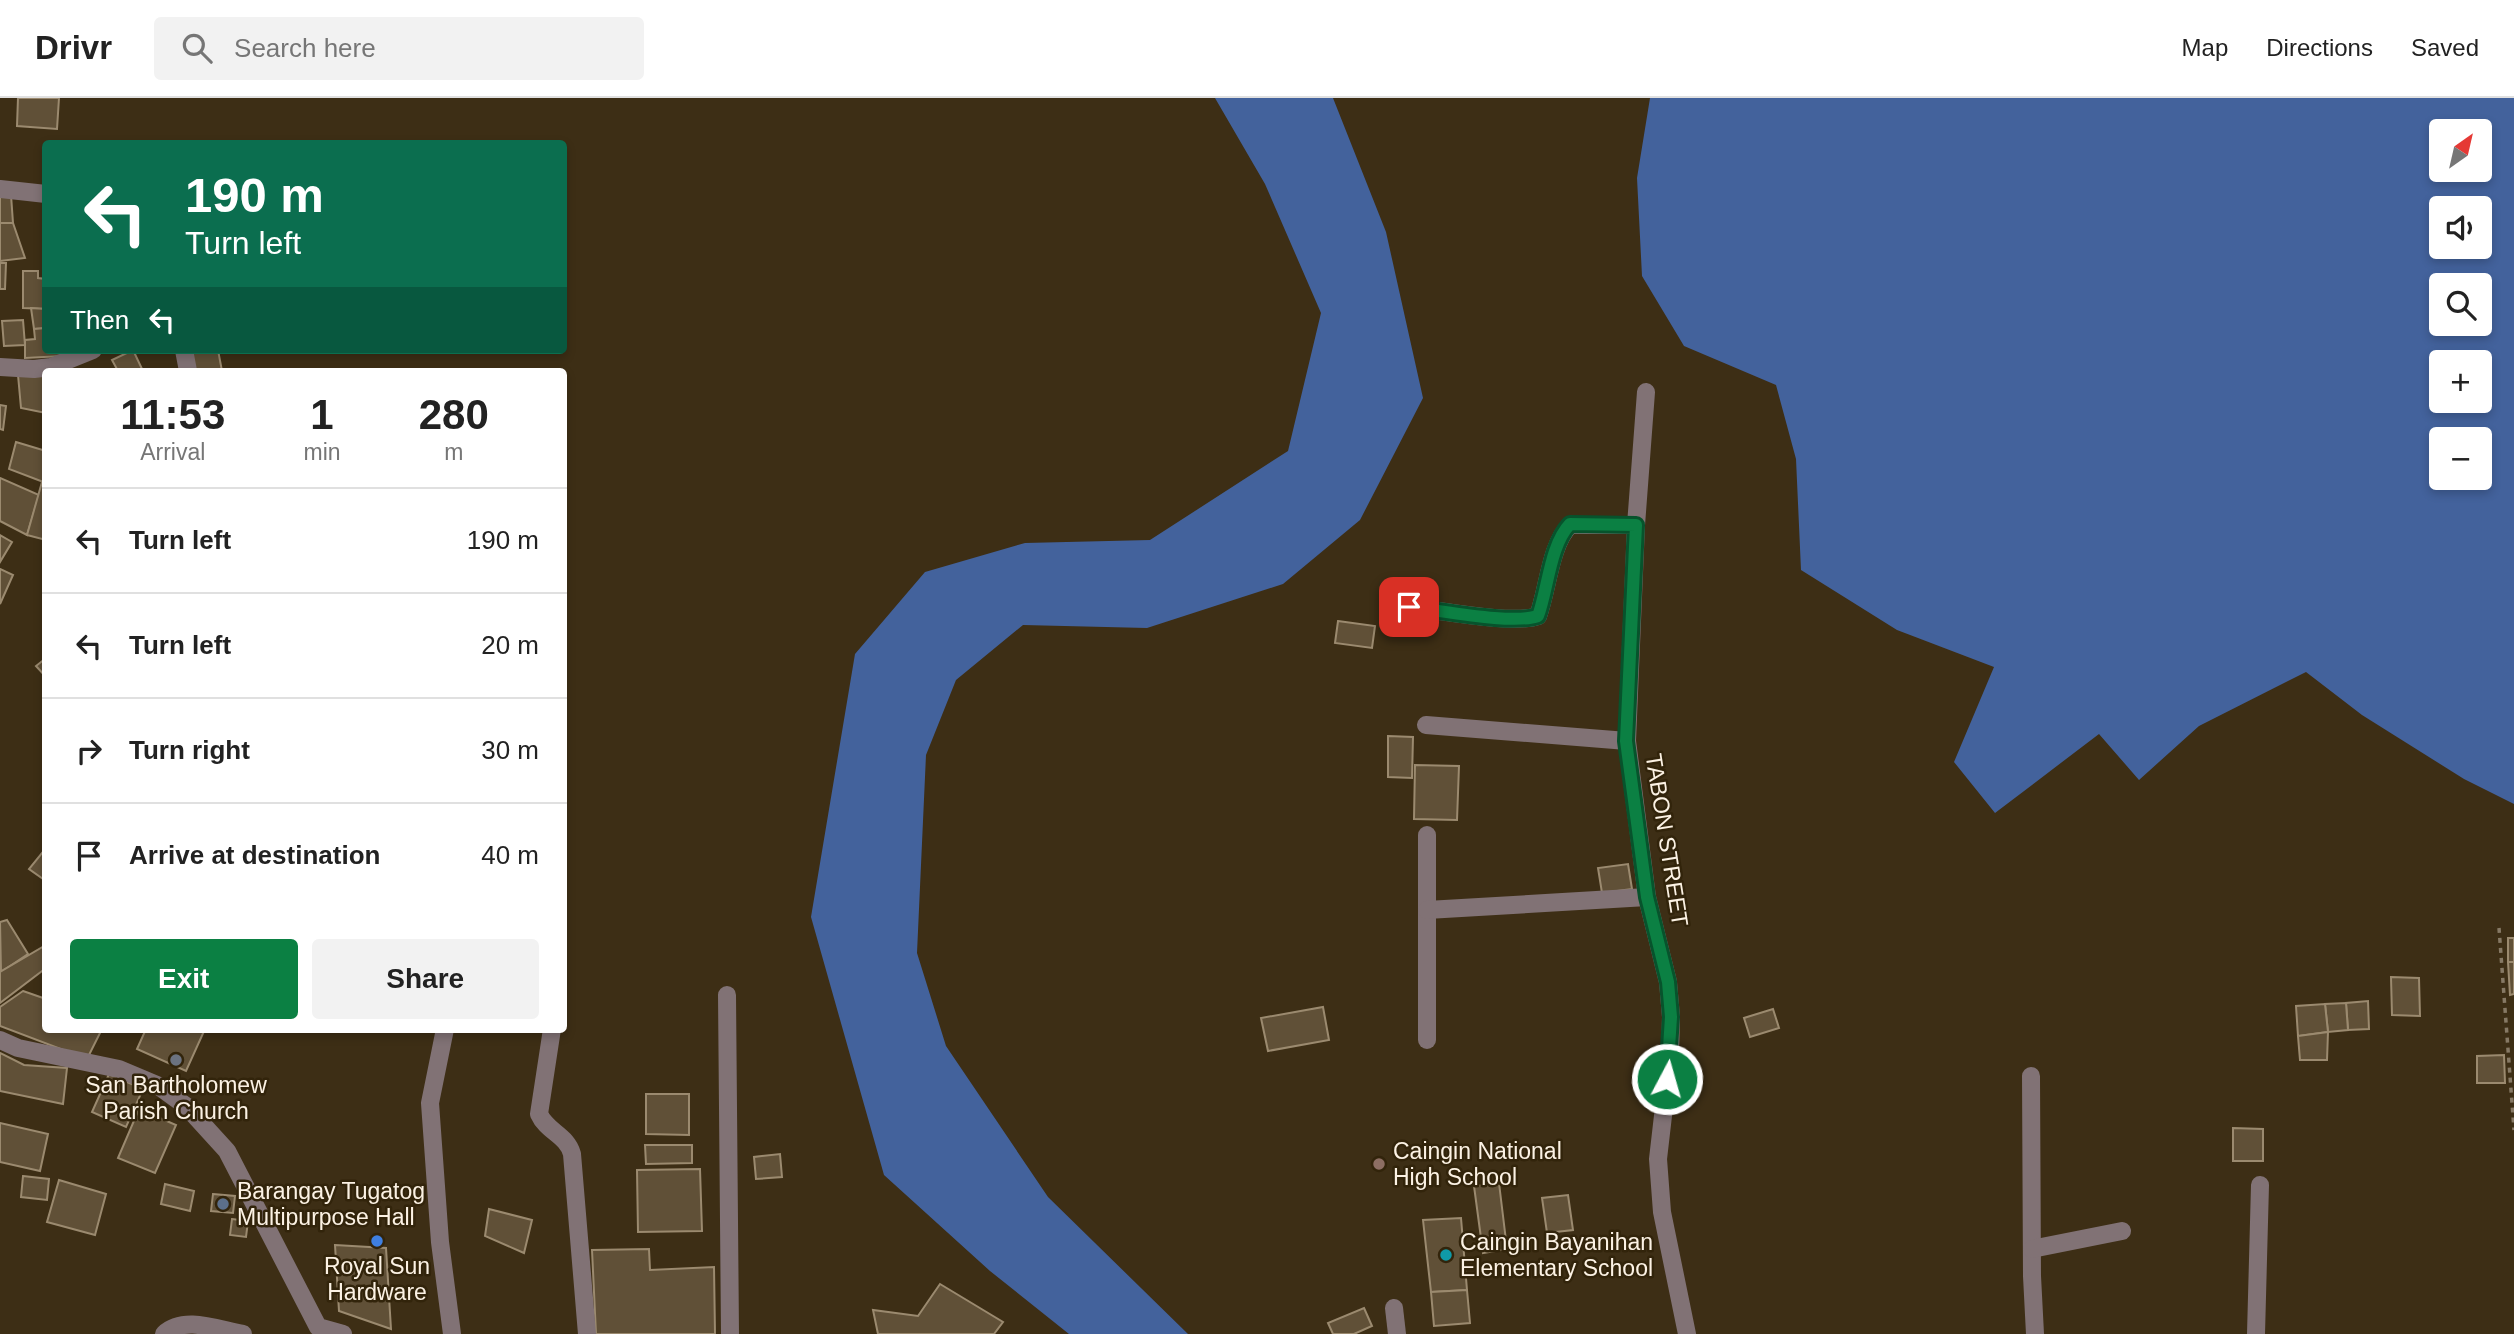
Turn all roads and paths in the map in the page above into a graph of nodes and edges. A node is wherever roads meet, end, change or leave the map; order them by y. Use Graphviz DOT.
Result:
graph roads {
  1 [pos="0,189"];
  2 [pos="42,194"];
  3 [pos="84,354"];
  4 [pos="0,368"];
  5 [pos="42,368"];
  6 [pos="51,368"];
  7 [pos="1646,392"];
  8 [pos="1636,525"];
  9 [pos="1409,607"];
  10 [pos="1426,725"];
  11 [pos="1626,741"];
  12 [pos="1427,835"];
  13 [pos="1647,897"];
  14 [pos="1427,909"];
  15 [pos="2499,928"];
  16 [pos="727,995"];
  17 [pos="444,1033"];
  18 [pos="551,1033"];
  19 [pos="0,1040"];
  20 [pos="1427,1040"];
  21 [pos="2031,1076"];
  22 [pos="2514,1130"];
  23 [pos="2260,1185"];
  24 [pos="2122,1231"];
  25 [pos="2032,1249"];
  26 [pos="1394,1308"];
  27 [pos="317,1330"];
  28 [pos="164,1334"];
  29 [pos="243,1334"];
  30 [pos="343,1334"];
  31 [pos="452,1334"];
  32 [pos="587,1334"];
  33 [pos="730,1334"];
  34 [pos="1397,1334"];
  35 [pos="1688,1334"];
  36 [pos="2035,1334"];
  37 [pos="2256,1334"];
  1 -- 2 [label="street"];
  3 -- 6 [label="street"];
  4 -- 5 [label="street"];
  7 -- 8 [label="street, TABON STREET"];
  8 -- 9 [label="street"];
  8 -- 11 [label="street, TABON STREET"];
  10 -- 11 [label="street"];
  11 -- 13 [label="street, TABON STREET"];
  12 -- 14 [label="street"];
  13 -- 14 [label="street"];
  13 -- 35 [label="street, TABON STREET"];
  14 -- 20 [label="street"];
  15 -- 22 [label="path"];
  16 -- 33 [label="street"];
  17 -- 31 [label="street"];
  18 -- 32 [label="street"];
  19 -- 27 [label="street"];
  21 -- 25 [label="street"];
  23 -- 37 [label="street"];
  24 -- 25 [label="street"];
  25 -- 36 [label="street"];
  26 -- 34 [label="street"];
  27 -- 30 [label="street"];
  28 -- 29 [label="street"];
}
